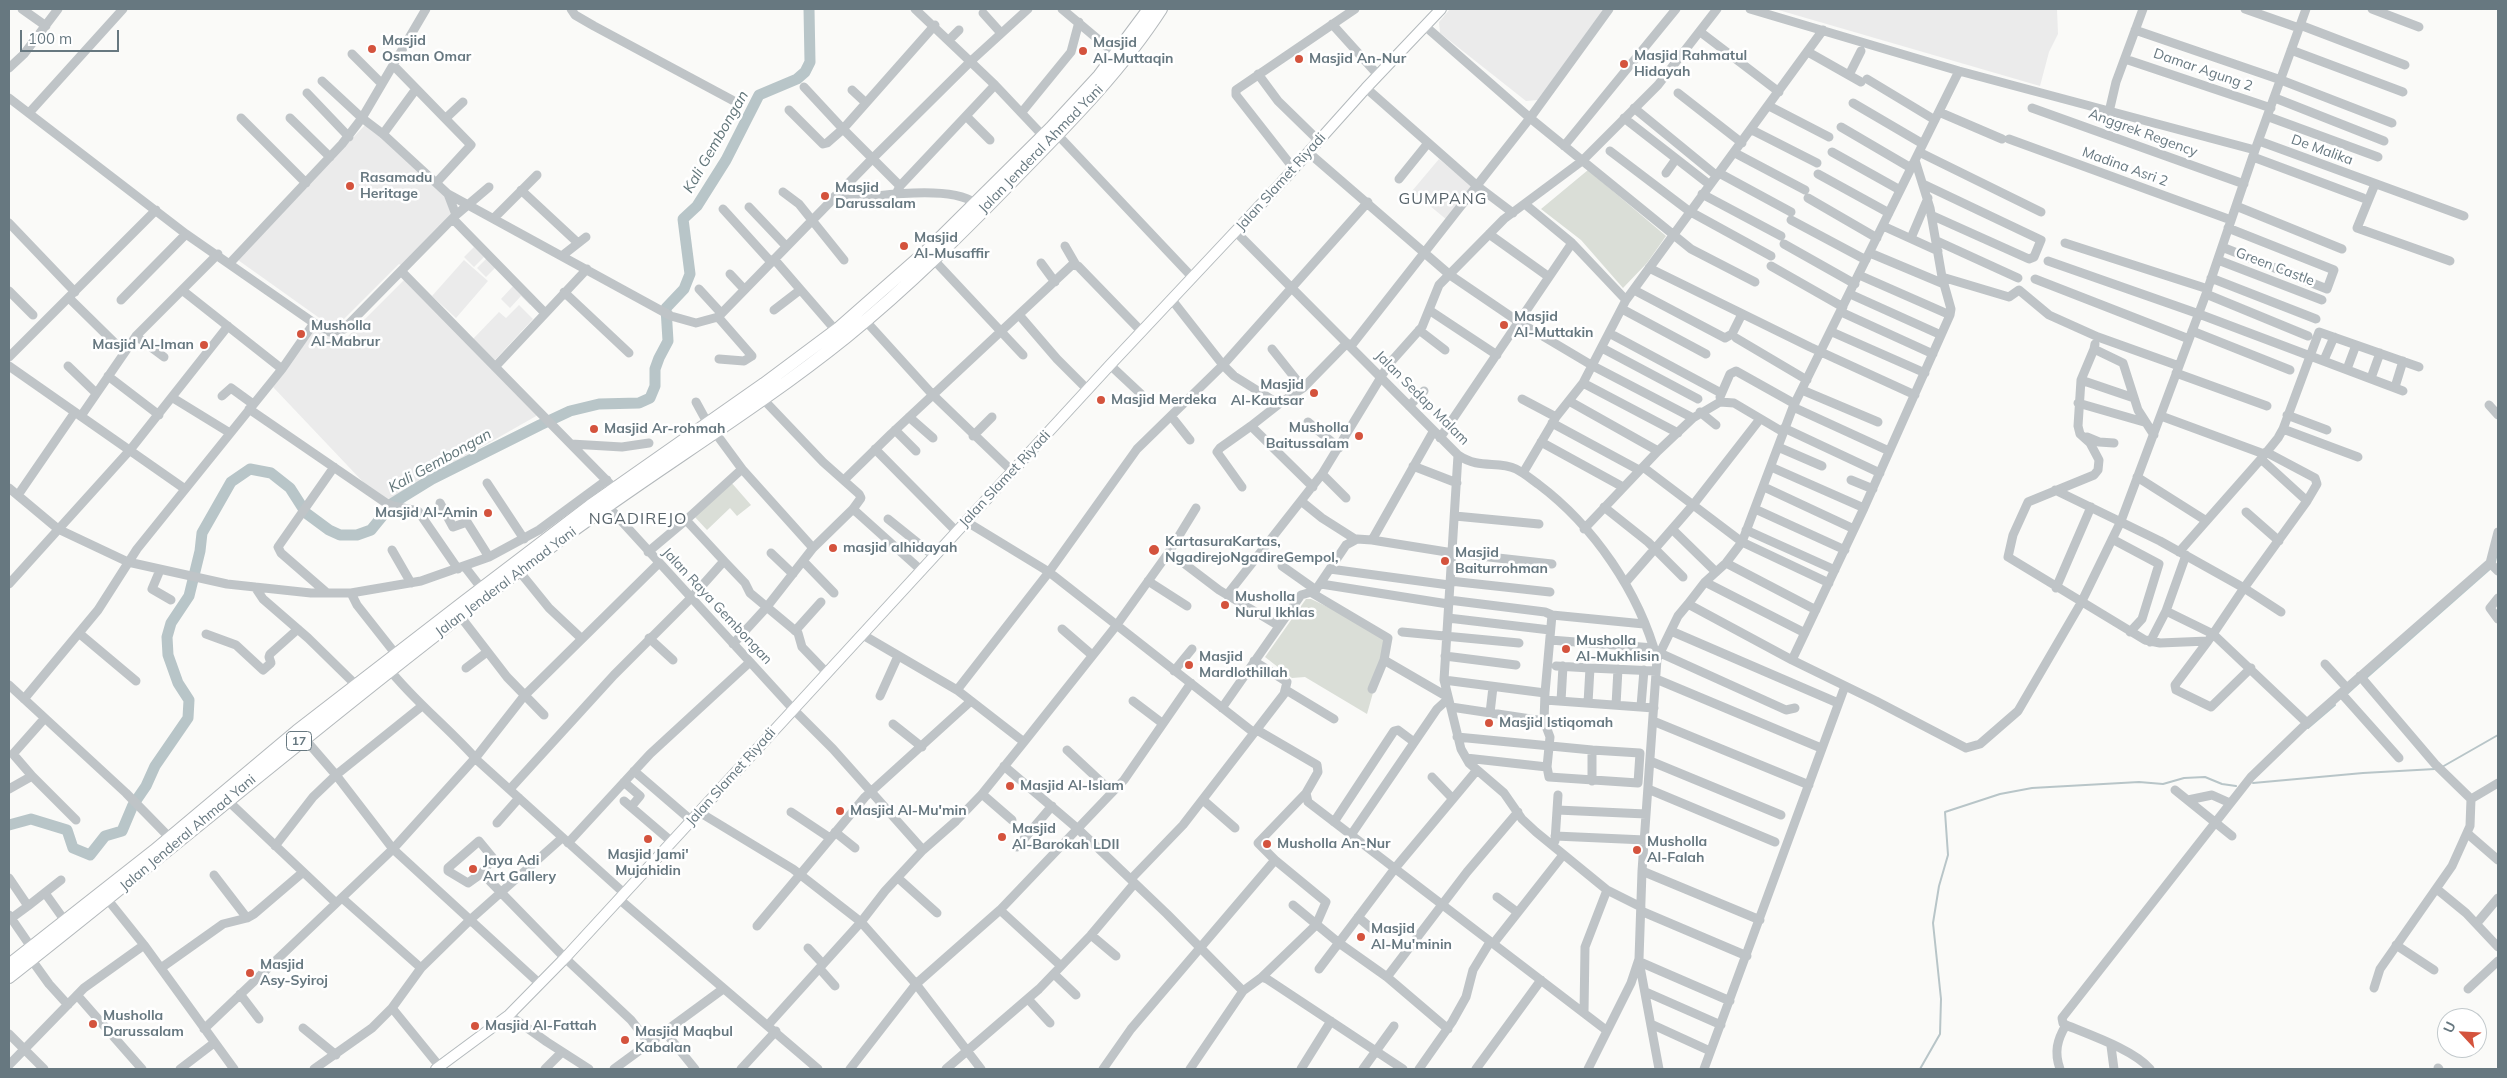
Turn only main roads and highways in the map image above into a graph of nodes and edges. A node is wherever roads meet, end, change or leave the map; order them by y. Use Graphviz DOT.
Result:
graph roads {
  1 [pos="1149,9"];
  2 [pos="1161,9"];
  3 [pos="1441,9"];
  4 [pos="1120,57"];
  5 [pos="1051,136"];
  6 [pos="862,316"];
  7 [pos="840,335"];
  8 [pos="711,428"];
  9 [pos="604,502"];
  10 [pos="399,659"];
  11 [pos="388,668"];
  12 [pos="224,797"];
  13 [pos="105,896"];
  14 [pos="31,953"];
  15 [pos="9,965"];
  16 [pos="9,977"];
  17 [pos="438,1068"];
  1 -- 4 [label="highway, Jalan Jenderal Ahmad Yani / 17"];
  2 -- 4 [label="highway, Jalan Jenderal Ahmad Yani / 17"];
  3 -- 17 [label="main road, Jalan Slamet Riyadi"];
  4 -- 5 [label="highway, Jalan Jenderal Ahmad Yani / 17"];
  5 -- 6 [label="highway, Jalan Jenderal Ahmad Yani / 17"];
  5 -- 6 [label="highway, Jalan Jenderal Ahmad Yani / 17"];
  6 -- 7 [label="highway, Jalan Jenderal Ahmad Yani / 17"];
  7 -- 8 [label="highway, Jalan Jenderal Ahmad Yani / 17"];
  7 -- 8 [label="highway, Jalan Jenderal Ahmad Yani / 17"];
  8 -- 9 [label="highway, Jalan Jenderal Ahmad Yani / 17"];
  9 -- 10 [label="highway, Jalan Jenderal Ahmad Yani / 17"];
  9 -- 10 [label="highway, Jalan Jenderal Ahmad Yani / 17"];
  10 -- 11 [label="highway, Jalan Jenderal Ahmad Yani / 17"];
  11 -- 12 [label="highway, Jalan Jenderal Ahmad Yani / 17"];
  11 -- 12 [label="highway, Jalan Jenderal Ahmad Yani / 17"];
  12 -- 13 [label="highway, Jalan Jenderal Ahmad Yani / 17"];
  12 -- 13 [label="highway, Jalan Jenderal Ahmad Yani / 17"];
  13 -- 14 [label="highway, Jalan Jenderal Ahmad Yani / 17"];
  13 -- 14 [label="highway, Jalan Jenderal Ahmad Yani / 17"];
  14 -- 15 [label="highway, Jalan Jenderal Ahmad Yani / 17"];
  14 -- 16 [label="highway, Jalan Jenderal Ahmad Yani / 17"];
}
